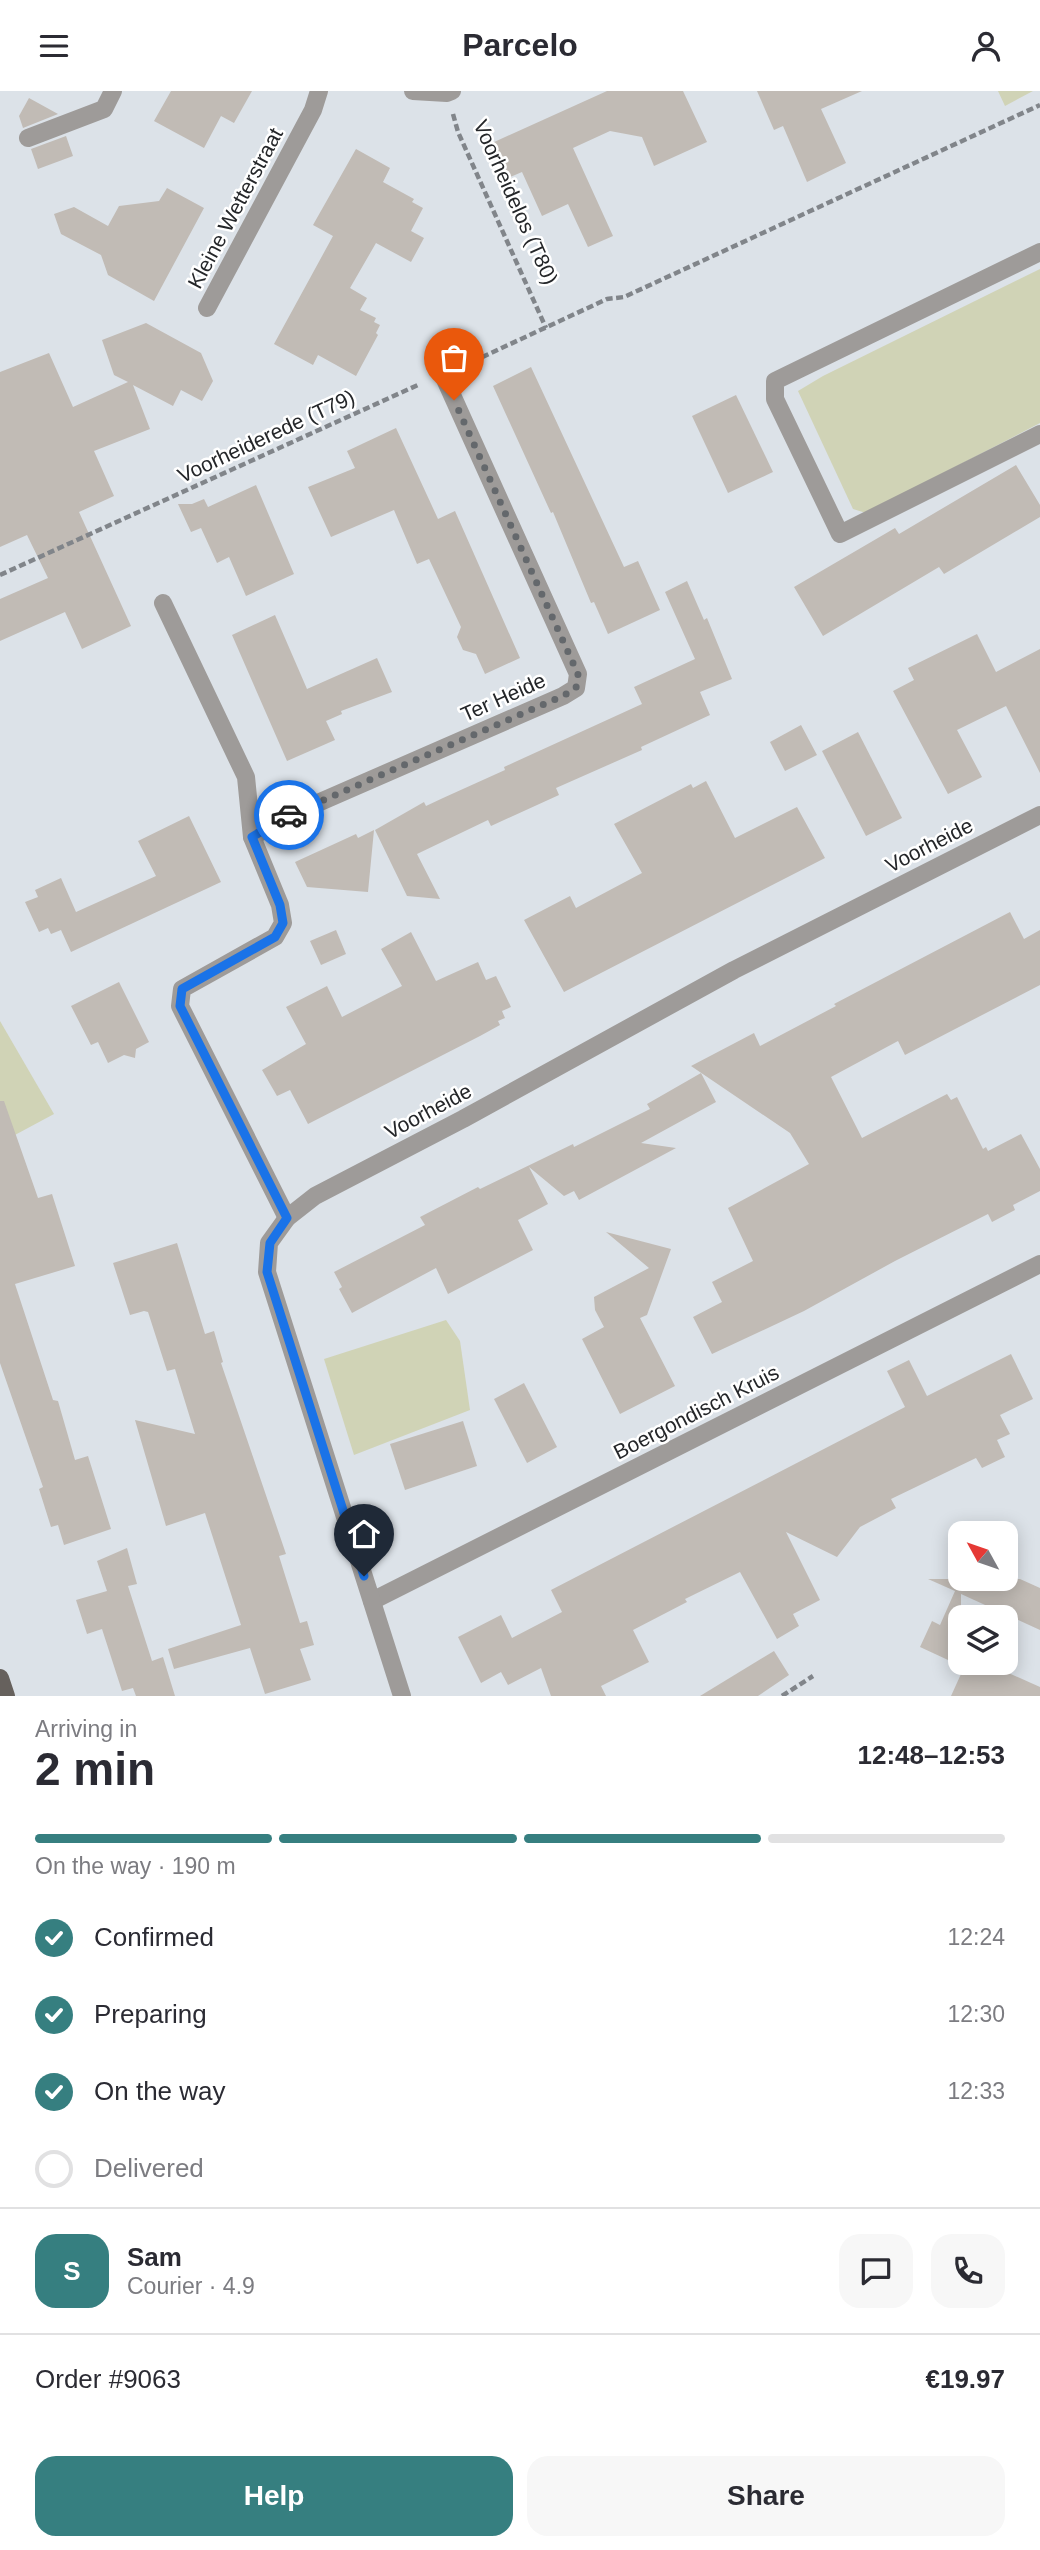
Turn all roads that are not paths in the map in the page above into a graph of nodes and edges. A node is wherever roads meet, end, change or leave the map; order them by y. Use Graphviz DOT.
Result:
graph roads {
  1 [pos="113,91"];
  2 [pos="319,91"];
  3 [pos="413,91"];
  4 [pos="450,92"];
  5 [pos="28,138"];
  6 [pos="1040,251"];
  7 [pos="207,307"];
  8 [pos="443,375"];
  9 [pos="1040,434"];
  10 [pos="163,603"];
  11 [pos="1040,815"];
  12 [pos="252,837"];
  13 [pos="287,1218"];
  14 [pos="1040,1263"];
  15 [pos="372,1601"];
  16 [pos="0,1678"];
  17 [pos="6,1696"];
  18 [pos="402,1696"];
  1 -- 5 [label="street"];
  2 -- 7 [label="street, Kleine Wetterstraat"];
  3 -- 4 [label="street"];
  6 -- 9 [label="street"];
  8 -- 12 [label="street, Ter Heide"];
  10 -- 12 [label="street"];
  11 -- 13 [label="street, Voorheide"];
  12 -- 13 [label="street"];
  13 -- 15 [label="street, Voorheide"];
  14 -- 15 [label="street, Boergondisch Kruis"];
  15 -- 18 [label="street, Voorheide"];
  16 -- 17 [label="main road"];
}
